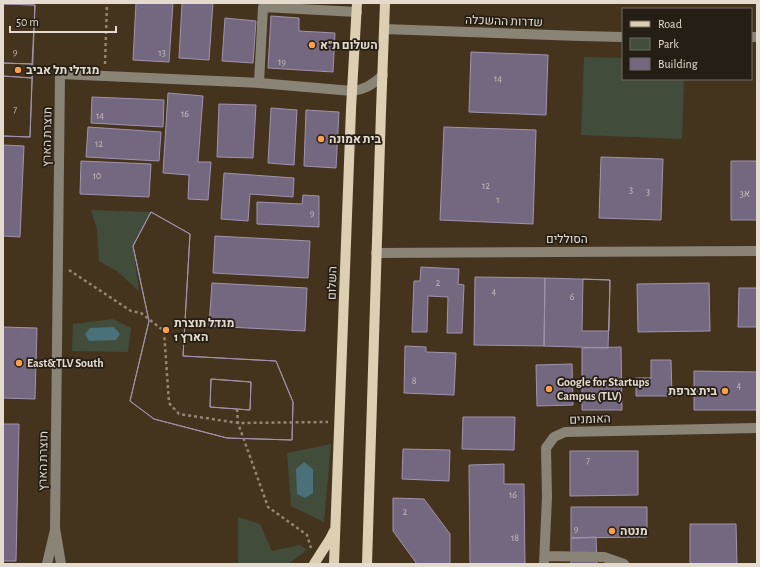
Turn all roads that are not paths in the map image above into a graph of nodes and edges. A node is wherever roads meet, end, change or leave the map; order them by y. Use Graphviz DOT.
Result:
graph roads {
  1 [pos="385,3"];
  2 [pos="357,7"];
  3 [pos="384,29"];
  4 [pos="622,37"];
  5 [pos="382,75"];
  6 [pos="258,83"];
  7 [pos="352,91"];
  8 [pos="757,251"];
  9 [pos="376,253"];
  10 [pos="757,428"];
  11 [pos="336,525"];
  12 [pos="55,528"];
  13 [pos="545,560"];
  14 [pos="47,564"];
  15 [pos="61,564"];
  16 [pos="315,564"];
  17 [pos="334,564"];
  18 [pos="367,564"];
  19 [pos="624,564"];
  1 -- 3 [label="main road"];
  2 -- 6 [label="street"];
  2 -- 7 [label="main road, השלום"];
  3 -- 4 [label="street, שדרות ההשכלה"];
  3 -- 5 [label="main road"];
  5 -- 7 [label="street, תוצרת הארץ"];
  5 -- 9 [label="main road"];
  6 -- 7 [label="street, תוצרת הארץ"];
  6 -- 12 [label="street, תוצרת הארץ"];
  7 -- 11 [label="main road, השלום"];
  8 -- 9 [label="street, הסוללים"];
  9 -- 18 [label="main road"];
  10 -- 13 [label="street, האומנים"];
  11 -- 16 [label="main road"];
  11 -- 17 [label="main road, השלום"];
  12 -- 14 [label="street, תוצרת הארץ"];
  12 -- 15 [label="street, תוצרת הארץ"];
  13 -- 19 [label="street"];
}
